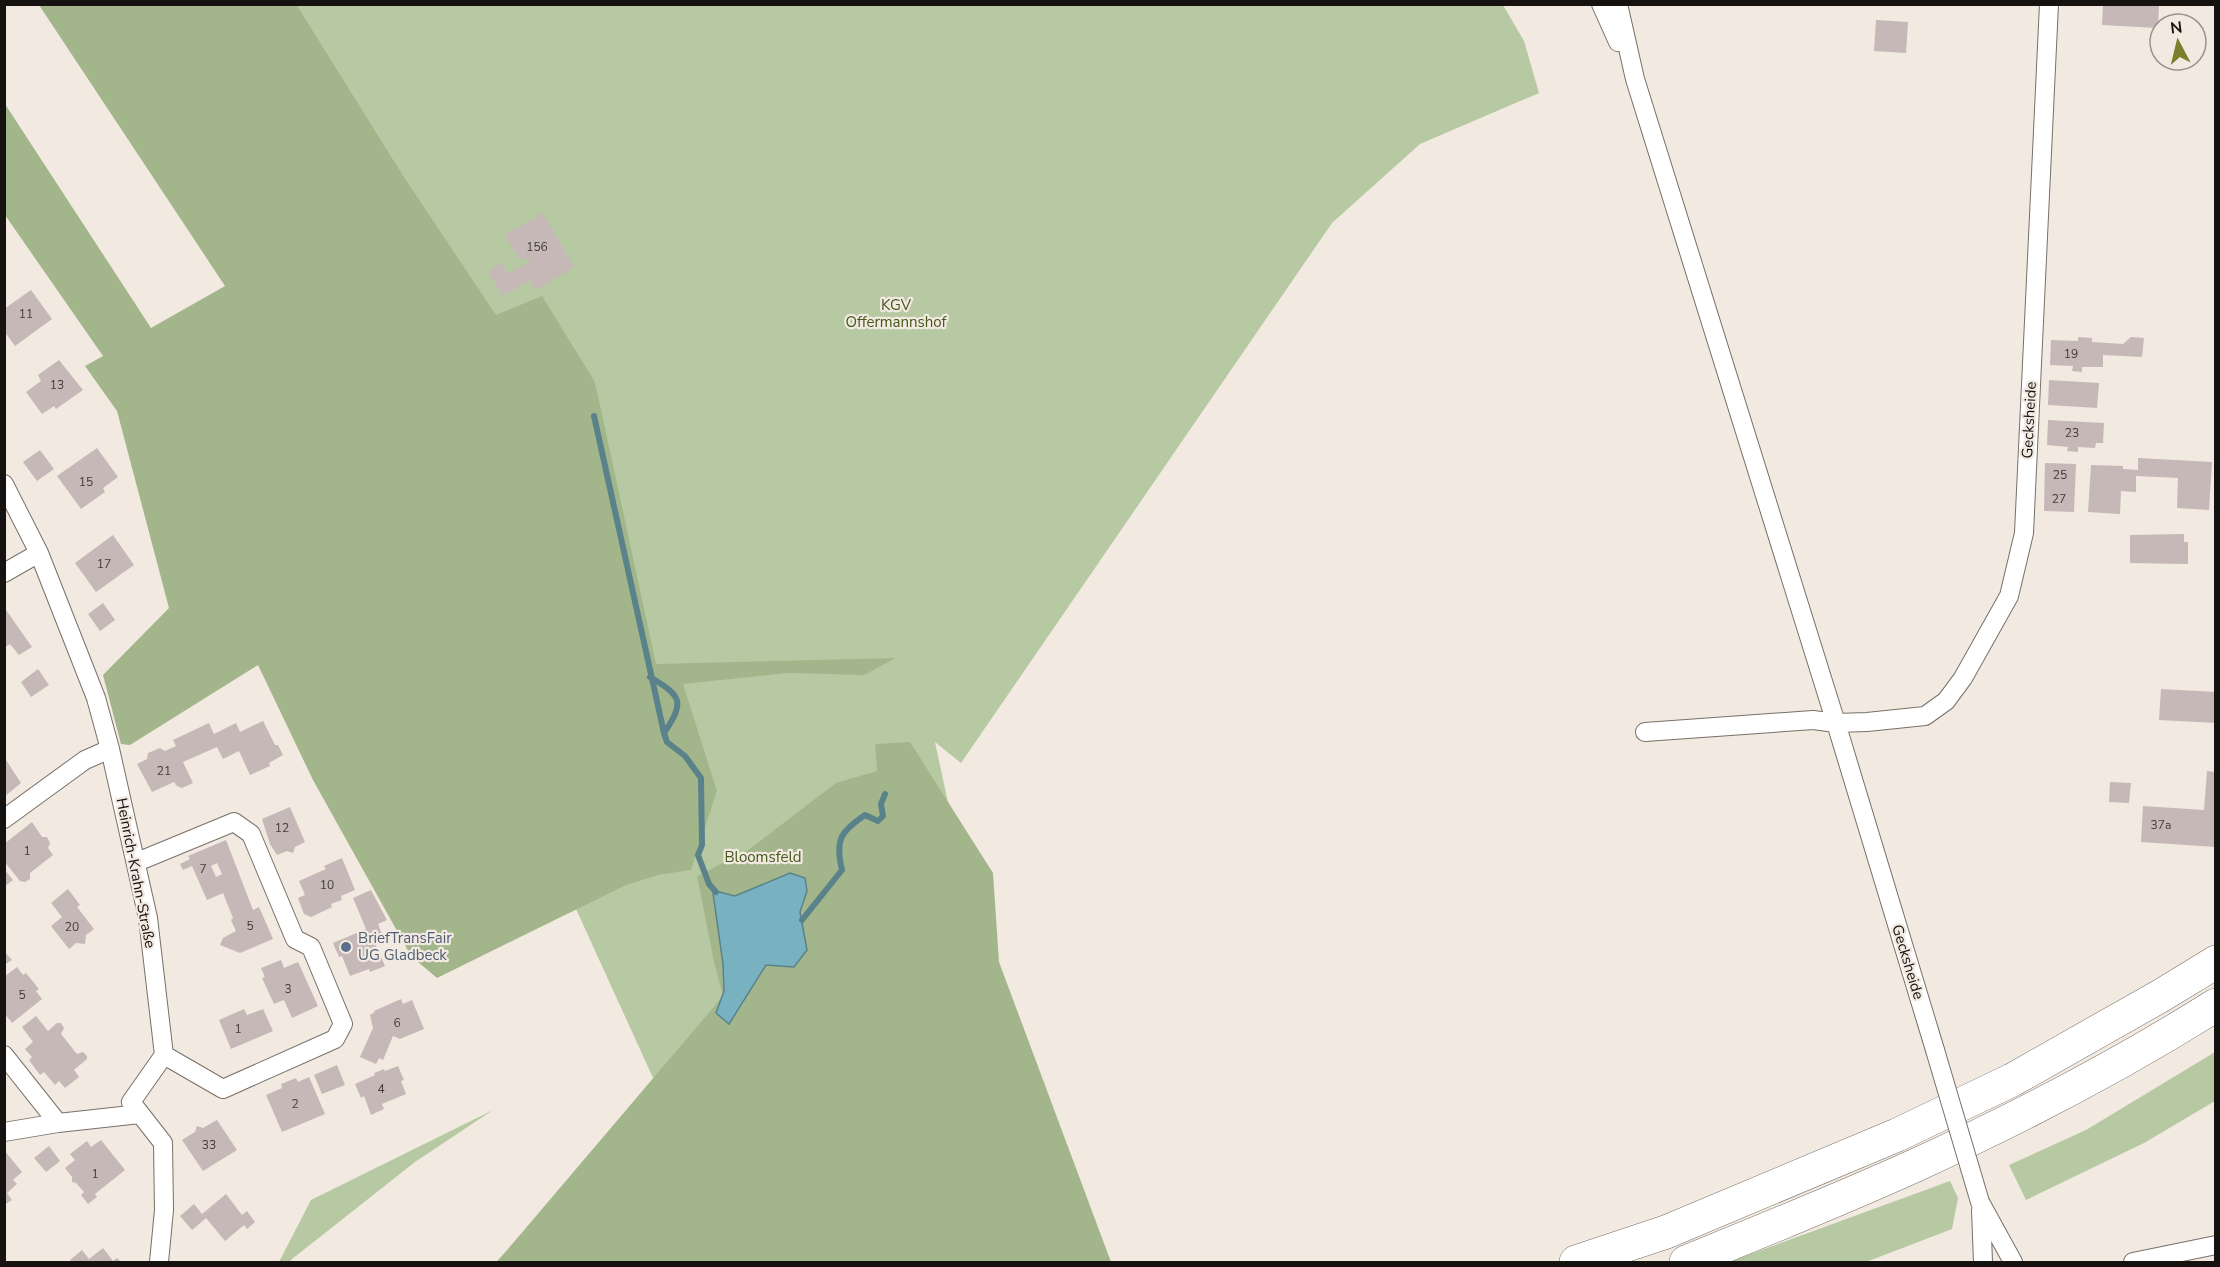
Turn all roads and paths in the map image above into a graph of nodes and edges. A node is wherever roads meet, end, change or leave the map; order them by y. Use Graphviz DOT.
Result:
graph roads {
  1 [pos="1601,4"];
  2 [pos="1618,4"];
  3 [pos="2049,4"];
  4 [pos="1635,79"];
  5 [pos="4,484"];
  6 [pos="39,553"];
  7 [pos="4,573"];
  8 [pos="1836,723"];
  9 [pos="1645,732"];
  10 [pos="110,749"];
  11 [pos="4,819"];
  12 [pos="137,862"];
  13 [pos="2216,962"];
  14 [pos="2216,1005"];
  15 [pos="4,1055"];
  16 [pos="164,1055"];
  17 [pos="140,1114"];
  18 [pos="58,1123"];
  19 [pos="4,1132"];
  20 [pos="1980,1202"];
  21 [pos="2216,1245"];
  22 [pos="159,1263"];
  23 [pos="1576,1263"];
  24 [pos="1686,1263"];
  25 [pos="1983,1263"];
  26 [pos="2013,1263"];
  27 [pos="2133,1263"];
  28 [pos="2168,1263"];
  1 -- 4 [label="street, Gecksheide"];
  2 -- 4 [label="street, Gecksheide"];
  3 -- 8 [label="street, Gecksheide"];
  4 -- 8 [label="street, Gecksheide"];
  5 -- 6 [label="street, Heinrich-Krahn-Straße"];
  6 -- 7 [label="street"];
  6 -- 10 [label="street, Heinrich-Krahn-Straße"];
  8 -- 9 [label="street, Gecksheide"];
  8 -- 20 [label="street, Gecksheide, bridge"];
  10 -- 11 [label="street"];
  10 -- 12 [label="street, Heinrich-Krahn-Straße"];
  12 -- 16 [label="street, Heinrich-Krahn-Straße"];
  12 -- 16 [label="street"];
  13 -- 23 [label="highway"];
  14 -- 24 [label="highway"];
  15 -- 18 [label="street"];
  16 -- 17 [label="street"];
  17 -- 18 [label="street"];
  17 -- 22 [label="street"];
  18 -- 19 [label="street"];
  20 -- 25 [label="street, Gecksheide"];
  20 -- 26 [label="street, Gecksheide"];
  21 -- 27 [label="street"];
  21 -- 28 [label="street"];
}
